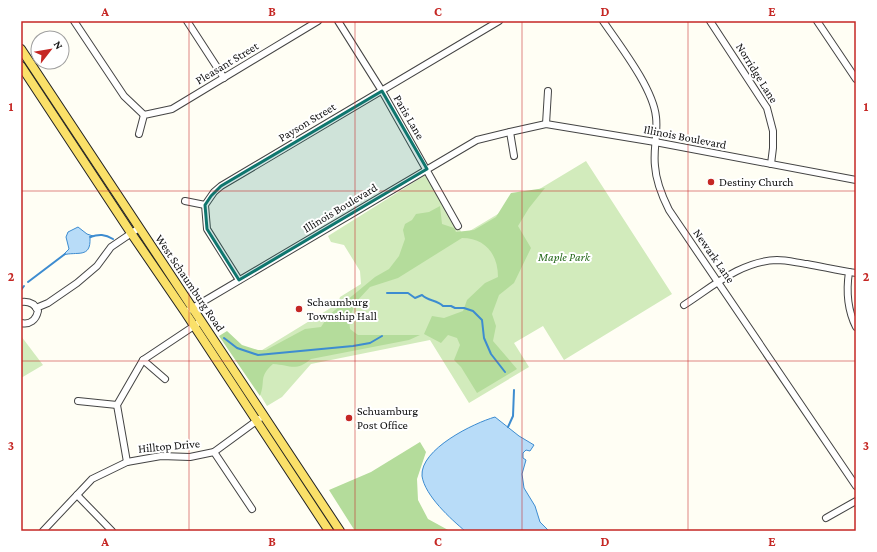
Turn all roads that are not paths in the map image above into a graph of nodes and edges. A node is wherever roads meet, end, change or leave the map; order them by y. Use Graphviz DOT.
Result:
graph roads {
  1 [pos="74,21"];
  2 [pos="188,21"];
  3 [pos="318,21"];
  4 [pos="338,21"];
  5 [pos="499,21"];
  6 [pos="603,21"];
  7 [pos="710,21"];
  8 [pos="817,21"];
  9 [pos="21,49"];
  10 [pos="21,66"];
  11 [pos="224,78"];
  12 [pos="856,79"];
  13 [pos="382,91"];
  14 [pos="548,91"];
  15 [pos="144,116"];
  16 [pos="546,124"];
  17 [pos="510,132"];
  18 [pos="139,134"];
  19 [pos="655,142"];
  20 [pos="514,156"];
  21 [pos="771,164"];
  22 [pos="427,169"];
  23 [pos="856,180"];
  24 [pos="185,202"];
  25 [pos="204,205"];
  26 [pos="458,226"];
  27 [pos="139,228"];
  28 [pos="131,233"];
  29 [pos="849,272"];
  30 [pos="856,273"];
  31 [pos="239,280"];
  32 [pos="719,282"];
  33 [pos="21,302"];
  34 [pos="684,305"];
  35 [pos="36,308"];
  36 [pos="189,310"];
  37 [pos="21,323"];
  38 [pos="198,323"];
  39 [pos="856,327"];
  40 [pos="143,360"];
  41 [pos="165,379"];
  42 [pos="78,401"];
  43 [pos="117,406"];
  44 [pos="264,415"];
  45 [pos="257,421"];
  46 [pos="214,452"];
  47 [pos="127,462"];
  48 [pos="856,486"];
  49 [pos="77,495"];
  50 [pos="856,500"];
  51 [pos="252,509"];
  52 [pos="826,518"];
  53 [pos="43,531"];
  54 [pos="112,531"];
  55 [pos="328,531"];
  56 [pos="340,531"];
  1 -- 15 [label="street"];
  2 -- 11 [label="street"];
  3 -- 11 [label="street, Pleasant Street"];
  4 -- 13 [label="street, Paris Lane"];
  5 -- 13 [label="street, Payson Street"];
  6 -- 19 [label="street, Newark Lane"];
  7 -- 21 [label="street, Norridge Lane"];
  8 -- 12 [label="street"];
  9 -- 27 [label="main road, West Schaumburg Road"];
  10 -- 28 [label="main road, West Schaumburg Road"];
  11 -- 15 [label="street, Pleasant Street"];
  13 -- 22 [label="street, Paris Lane"];
  13 -- 25 [label="street, Payson Street"];
  14 -- 16 [label="street"];
  15 -- 18 [label="street"];
  16 -- 17 [label="street, Illinois Boulevard"];
  16 -- 19 [label="street, Illinois Boulevard"];
  17 -- 20 [label="street"];
  17 -- 22 [label="street, Illinois Boulevard"];
  19 -- 21 [label="street, Illinois Boulevard"];
  19 -- 32 [label="street, Newark Lane"];
  21 -- 23 [label="street, Illinois Boulevard"];
  22 -- 26 [label="street, Paris Lane"];
  22 -- 31 [label="street, Illinois Boulevard"];
  24 -- 25 [label="street"];
  25 -- 31 [label="street"];
  27 -- 28 [label="street"];
  27 -- 36 [label="main road, West Schaumburg Road"];
  28 -- 35 [label="street"];
  28 -- 36 [label="main road, West Schaumburg Road"];
  29 -- 30 [label="street"];
  29 -- 32 [label="street"];
  29 -- 39 [label="street"];
  31 -- 36 [label="street, Illinois Boulevard"];
  32 -- 34 [label="street"];
  32 -- 48 [label="street, Newark Lane"];
  33 -- 35 [label="street"];
  35 -- 37 [label="street"];
  36 -- 38 [label="main road, West Schaumburg Road"];
  38 -- 40 [label="street"];
  38 -- 44 [label="main road, West Schaumburg Road"];
  38 -- 45 [label="main road, West Schaumburg Road"];
  40 -- 41 [label="street"];
  40 -- 43 [label="street"];
  42 -- 43 [label="street"];
  43 -- 47 [label="street"];
  44 -- 45 [label="street, Hilltop Drive"];
  44 -- 56 [label="main road, West Schaumburg Road"];
  45 -- 46 [label="street, Hilltop Drive"];
  45 -- 55 [label="main road, West Schaumburg Road"];
  46 -- 47 [label="street, Hilltop Drive"];
  46 -- 51 [label="street"];
  47 -- 49 [label="street, Hilltop Drive"];
  49 -- 53 [label="street, Hilltop Drive"];
  49 -- 54 [label="street"];
  50 -- 52 [label="street"];
}
